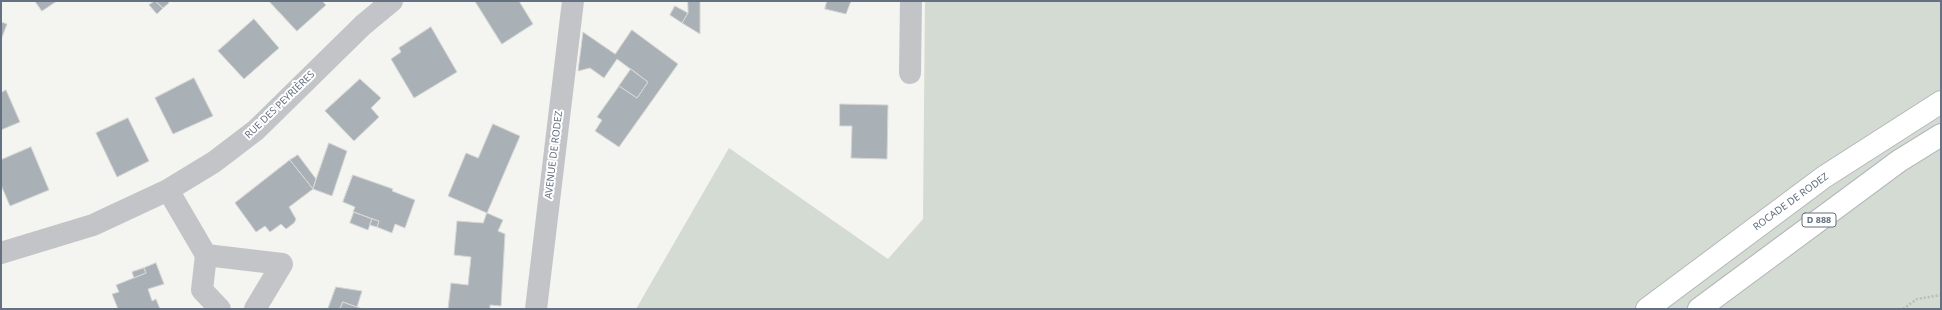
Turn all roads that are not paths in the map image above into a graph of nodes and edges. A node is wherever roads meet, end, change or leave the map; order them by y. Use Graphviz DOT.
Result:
graph roads {
  1 [pos="392,1"];
  2 [pos="573,1"];
  3 [pos="911,1"];
  4 [pos="910,73"];
  5 [pos="1941,102"];
  6 [pos="1941,135"];
  7 [pos="168,190"];
  8 [pos="1,253"];
  9 [pos="206,255"];
  10 [pos="220,309"];
  11 [pos="255,309"];
  12 [pos="536,309"];
  13 [pos="1647,309"];
  14 [pos="1699,309"];
  1 -- 7 [label="street, RUE DES PEYRIÈRES"];
  2 -- 12 [label="street, AVENUE DE RODEZ"];
  3 -- 4 [label="street"];
  5 -- 13 [label="highway, ROCADE DE RODEZ"];
  6 -- 14 [label="highway, D 888"];
  7 -- 8 [label="street, RUE DES PEYRIÈRES"];
  7 -- 9 [label="street"];
  9 -- 10 [label="street"];
  9 -- 11 [label="street"];
}
